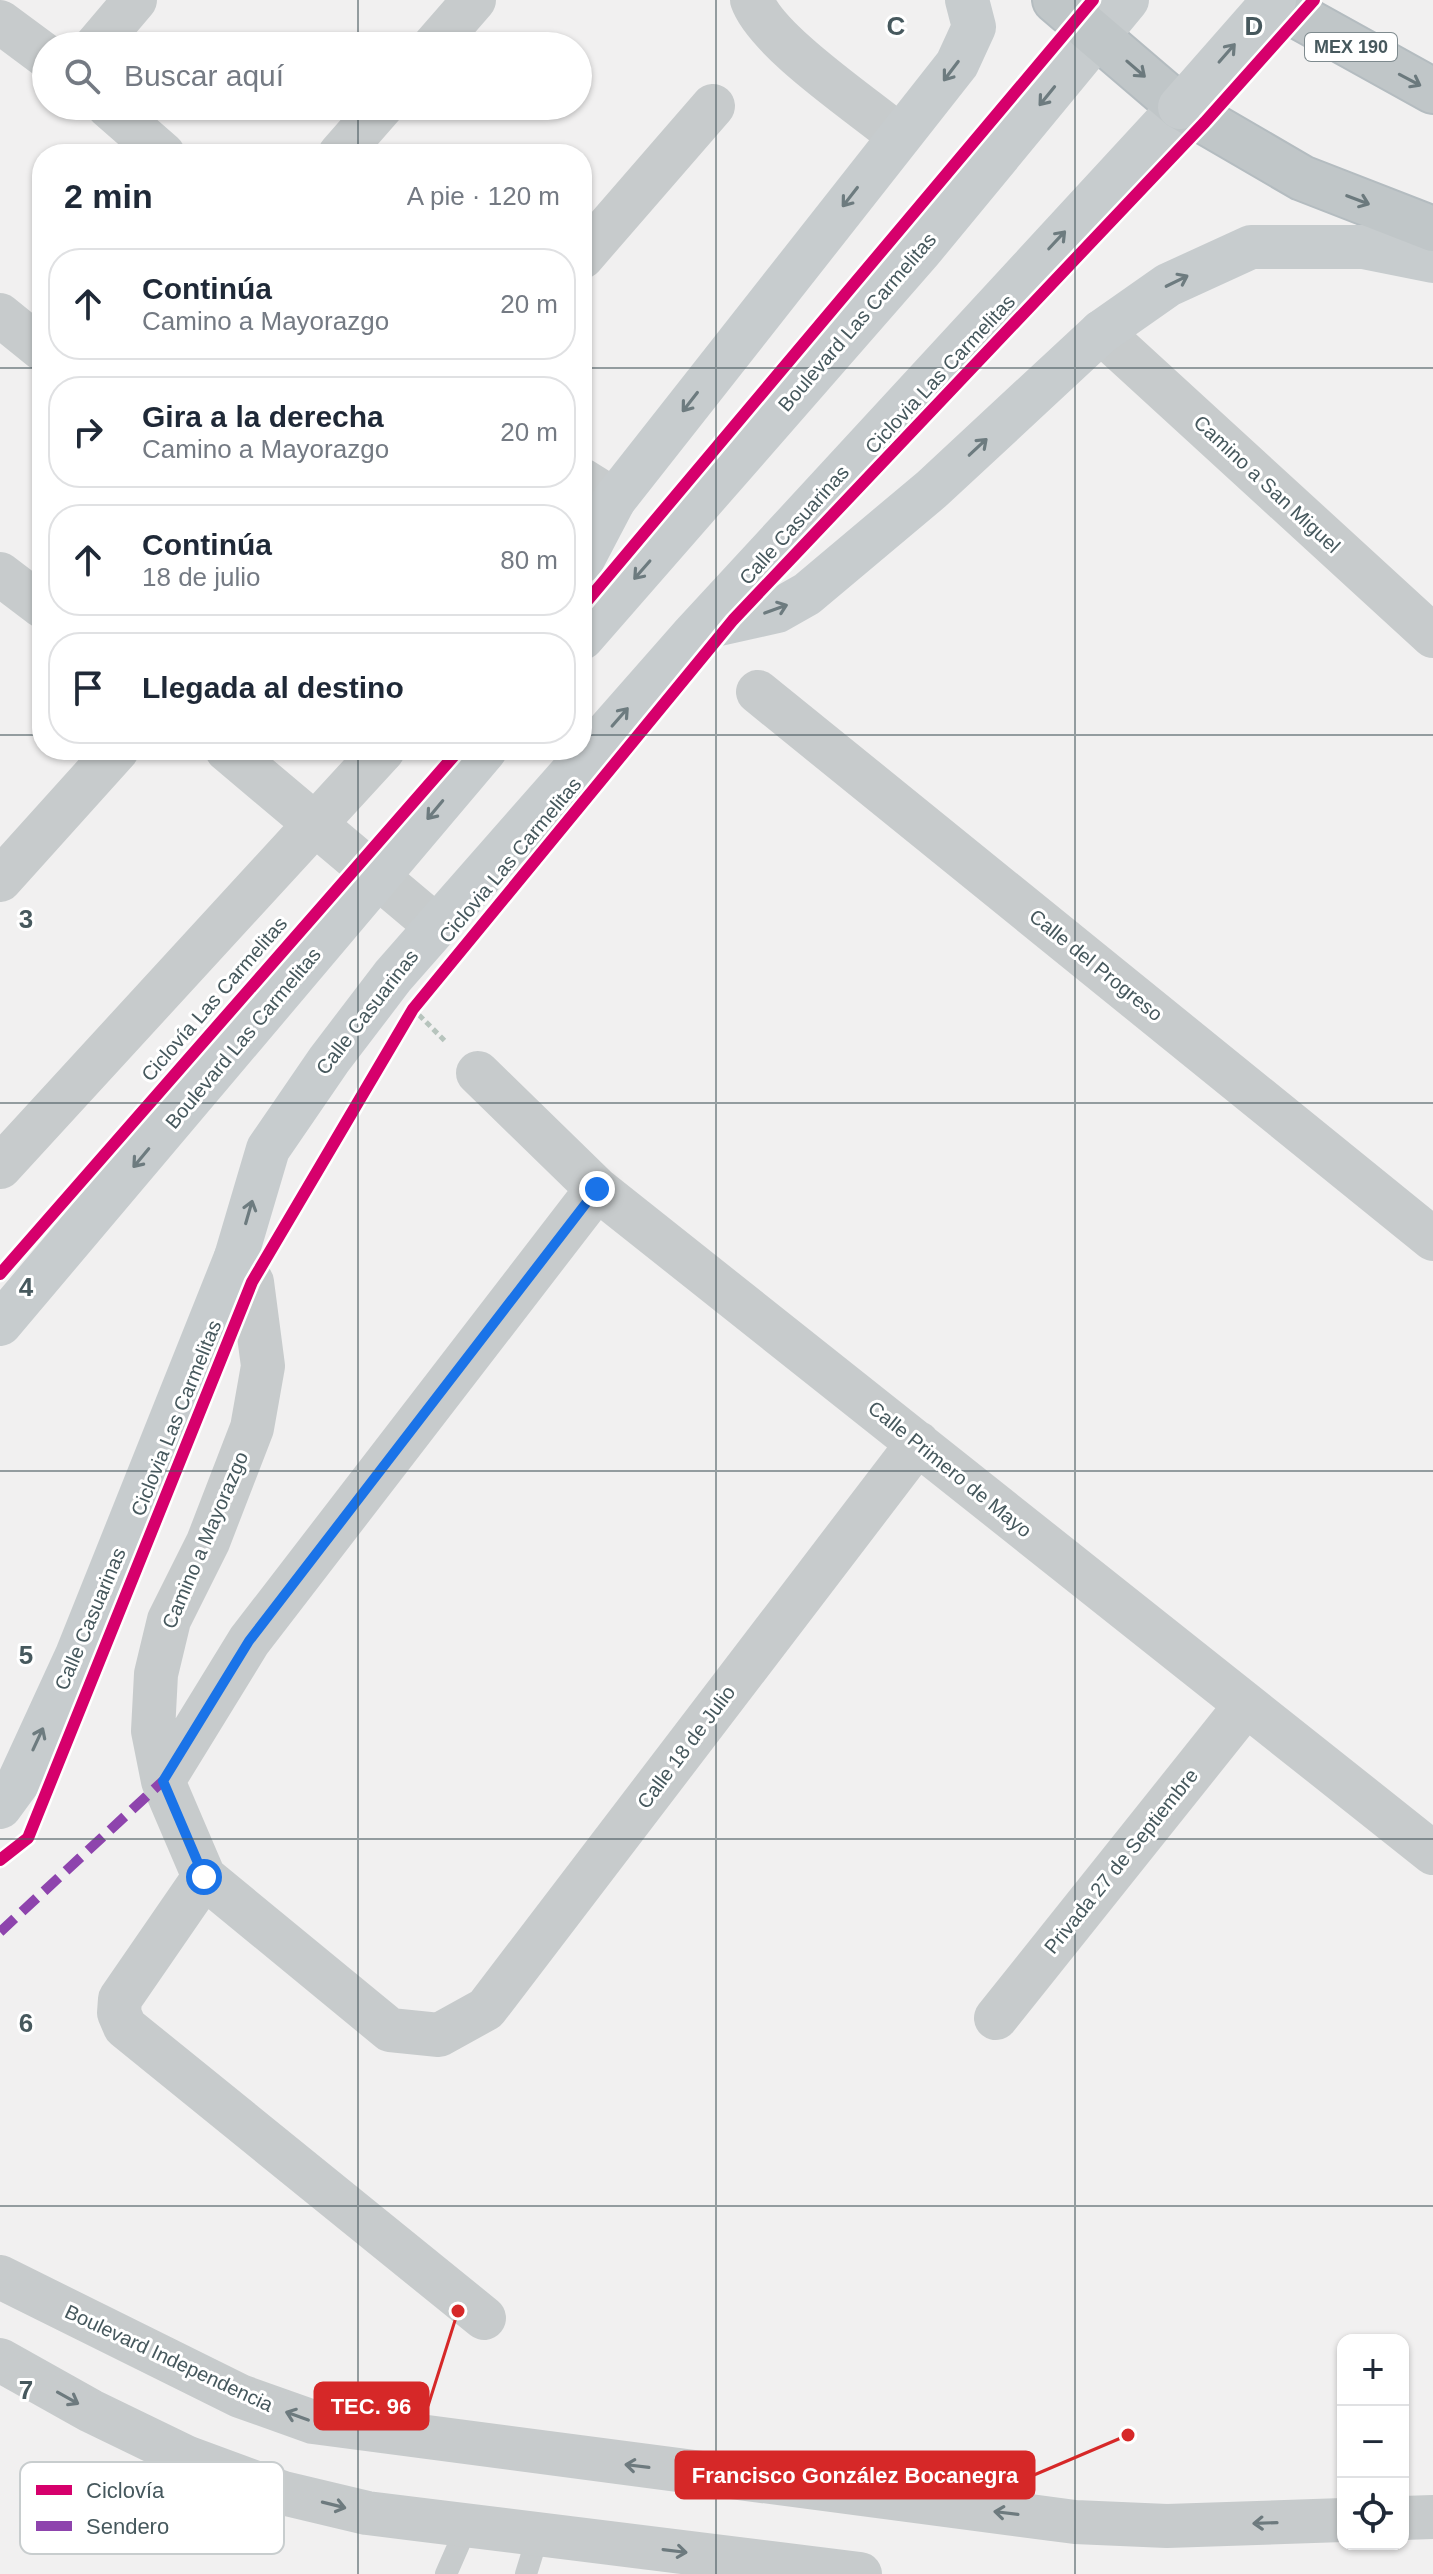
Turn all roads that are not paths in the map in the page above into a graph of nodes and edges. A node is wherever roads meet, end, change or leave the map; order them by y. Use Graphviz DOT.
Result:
graph roads {
  1 [pos="135,0"];
  2 [pos="474,0"];
  3 [pos="752,0"];
  4 [pos="967,0"];
  5 [pos="1055,0"];
  6 [pos="1127,0"];
  7 [pos="1272,0"];
  8 [pos="0,22"];
  9 [pos="108,32"];
  10 [pos="446,32"];
  11 [pos="1097,36"];
  12 [pos="32,46"];
  13 [pos="1433,91"];
  14 [pos="713,106"];
  15 [pos="1180,107"];
  16 [pos="124,120"];
  17 [pos="370,120"];
  18 [pos="898,135"];
  19 [pos="152,144"];
  20 [pos="349,144"];
  21 [pos="1433,229"];
  22 [pos="592,245"];
  23 [pos="1433,261"];
  24 [pos="1101,332"];
  25 [pos="598,490"];
  26 [pos="592,517"];
  27 [pos="0,574"];
  28 [pos="32,598"];
  29 [pos="592,627"];
  30 [pos="701,628"];
  31 [pos="1433,636"];
  32 [pos="758,692"];
  33 [pos="592,751"];
  34 [pos="108,760"];
  35 [pos="239,760"];
  36 [pos="374,760"];
  37 [pos="477,760"];
  38 [pos="584,760"];
  39 [pos="315,823"];
  40 [pos="380,878"];
  41 [pos="0,880"];
  42 [pos="436,926"];
  43 [pos="478,1073"];
  44 [pos="0,1167"];
  45 [pos="597,1189"];
  46 [pos="1433,1239"];
  47 [pos="236,1257"];
  48 [pos="0,1324"];
  49 [pos="918,1443"];
  50 [pos="1246,1705"];
  51 [pos="163,1781"];
  52 [pos="0,1807"];
  53 [pos="1433,1853"];
  54 [pos="204,1877"];
  55 [pos="996,2018"];
  56 [pos="439,2035"];
  57 [pos="0,2277"];
  58 [pos="484,2318"];
  59 [pos="0,2360"];
  60 [pos="199,2462"];
  61 [pos="284,2493"];
  62 [pos="1433,2517"];
  63 [pos="1409,2518"];
  64 [pos="1337,2520"];
  65 [pos="467,2526"];
  66 [pos="532,2554"];
  67 [pos="446,2574"];
  68 [pos="860,2574"];
  1 -- 9 [label="street"];
  2 -- 10 [label="street"];
  3 -- 18 [label="street"];
  4 -- 18 [label="main road, one-way"];
  5 -- 11 [label="highway"];
  6 -- 11 [label="main road, Boulevard Las Carmelitas"];
  7 -- 13 [label="highway, MEX 190, one-way"];
  15 -- 7 [label="main road, one-way, bridge"];
  8 -- 12 [label="street"];
  11 -- 15 [label="highway, one-way"];
  11 -- 29 [label="main road, Boulevard Las Carmelitas, one-way"];
  14 -- 22 [label="street"];
  15 -- 21 [label="highway, one-way"];
  30 -- 15 [label="main road, Calle Casuarinas, one-way"];
  16 -- 19 [label="street"];
  17 -- 20 [label="street"];
  18 -- 25 [label="main road, one-way"];
  24 -- 23 [label="main road, one-way"];
  30 -- 24 [label="main road, one-way"];
  24 -- 31 [label="street, Camino a San Miguel"];
  25 -- 26 [label="main road"];
  27 -- 28 [label="street"];
  33 -- 30 [label="main road, Calle Casuarinas, one-way"];
  32 -- 46 [label="street, Calle del Progreso"];
  34 -- 41 [label="street"];
  35 -- 39 [label="street"];
  36 -- 39 [label="street"];
  37 -- 40 [label="main road, Boulevard Las Carmelitas, one-way"];
  42 -- 38 [label="main road, Calle Casuarinas, one-way"];
  39 -- 40 [label="street"];
  39 -- 44 [label="street"];
  40 -- 42 [label="street"];
  40 -- 48 [label="main road, Boulevard Las Carmelitas, one-way"];
  47 -- 42 [label="main road, Calle Casuarinas, one-way"];
  43 -- 45 [label="street, Calle Primero de Mayo"];
  45 -- 49 [label="street, Calle Primero de Mayo"];
  45 -- 51 [label="street"];
  47 -- 51 [label="street, Camino a Mayorazgo"];
  52 -- 47 [label="main road, Calle Casuarinas, one-way"];
  49 -- 50 [label="street, Calle Primero de Mayo"];
  49 -- 56 [label="street, Calle 18 de Julio"];
  50 -- 53 [label="street, Calle Primero de Mayo"];
  50 -- 55 [label="street, Privada 27 de Septiembre"];
  51 -- 54 [label="street, Camino a Mayorazgo"];
  54 -- 56 [label="street, Camino a Mayorazgo"];
  54 -- 58 [label="street"];
  64 -- 57 [label="street, Boulevard Independencia, one-way"];
  59 -- 60 [label="street, one-way"];
  61 -- 65 [label="street, one-way"];
  62 -- 63 [label="street"];
  65 -- 66 [label="street"];
  65 -- 67 [label="lane"];
  66 -- 68 [label="street, one-way"];
}
